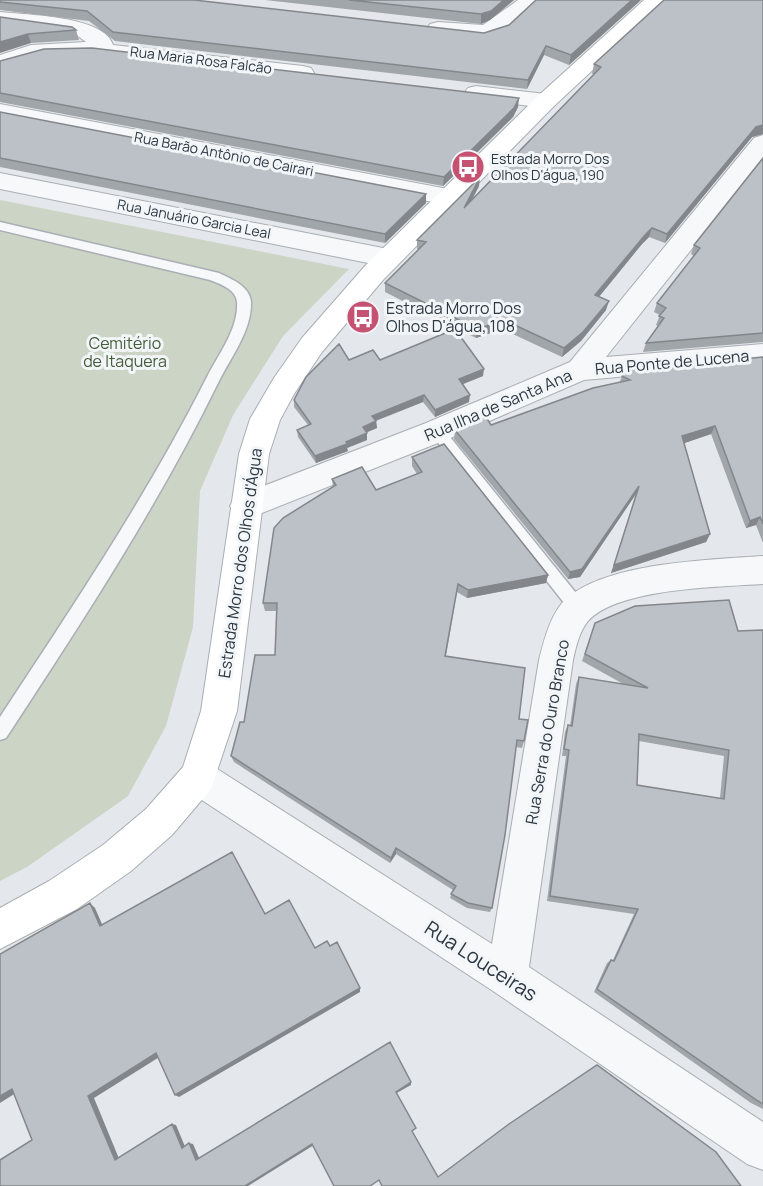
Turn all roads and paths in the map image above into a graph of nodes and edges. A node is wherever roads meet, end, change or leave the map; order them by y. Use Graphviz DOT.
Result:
graph roads {
  1 [pos="531,0"];
  2 [pos="657,0"];
  3 [pos="0,18"];
  4 [pos="417,27"];
  5 [pos="108,50"];
  6 [pos="0,63"];
  7 [pos="320,75"];
  8 [pos="451,90"];
  9 [pos="546,101"];
  10 [pos="0,111"];
  11 [pos="763,143"];
  12 [pos="0,181"];
  13 [pos="448,197"];
  14 [pos="0,226"];
  15 [pos="388,258"];
  16 [pos="763,354"];
  17 [pos="580,370"];
  18 [pos="437,431"];
  19 [pos="246,506"];
  20 [pos="763,570"];
  21 [pos="578,608"];
  22 [pos="0,732"];
  23 [pos="198,777"];
  24 [pos="0,929"];
  25 [pos="507,977"];
  26 [pos="763,1148"];
  1 -- 4 [label="street"];
  2 -- 9 [label="main road, Estrada Morro dos Olhos d'Água"];
  3 -- 5 [label="street"];
  5 -- 6 [label="street, Rua Maria Rosa Falcão"];
  5 -- 7 [label="street, Rua Maria Rosa Falcão"];
  8 -- 9 [label="street"];
  9 -- 13 [label="main road, Estrada Morro dos Olhos d'Água"];
  10 -- 13 [label="street, Rua Barão Antônio de Cairari"];
  11 -- 17 [label="street, Rua Ilha de Santa Ana"];
  12 -- 15 [label="street, Rua Januário Garcia Leal"];
  13 -- 15 [label="main road, Estrada Morro dos Olhos d'Água"];
  14 -- 22 [label="lane"];
  15 -- 19 [label="main road, Estrada Morro dos Olhos d'Água"];
  16 -- 17 [label="street, Rua Ponte de Lucena"];
  17 -- 18 [label="street, Rua Ilha de Santa Ana"];
  18 -- 19 [label="street, Rua Ilha de Santa Ana"];
  18 -- 21 [label="lane"];
  19 -- 23 [label="main road, Estrada Morro dos Olhos d'Água"];
  20 -- 21 [label="street"];
  21 -- 25 [label="street, Rua Serra do Ouro Branco"];
  23 -- 24 [label="main road"];
  23 -- 25 [label="street, Rua Louceiras"];
  25 -- 26 [label="street, Rua Louceiras"];
}
